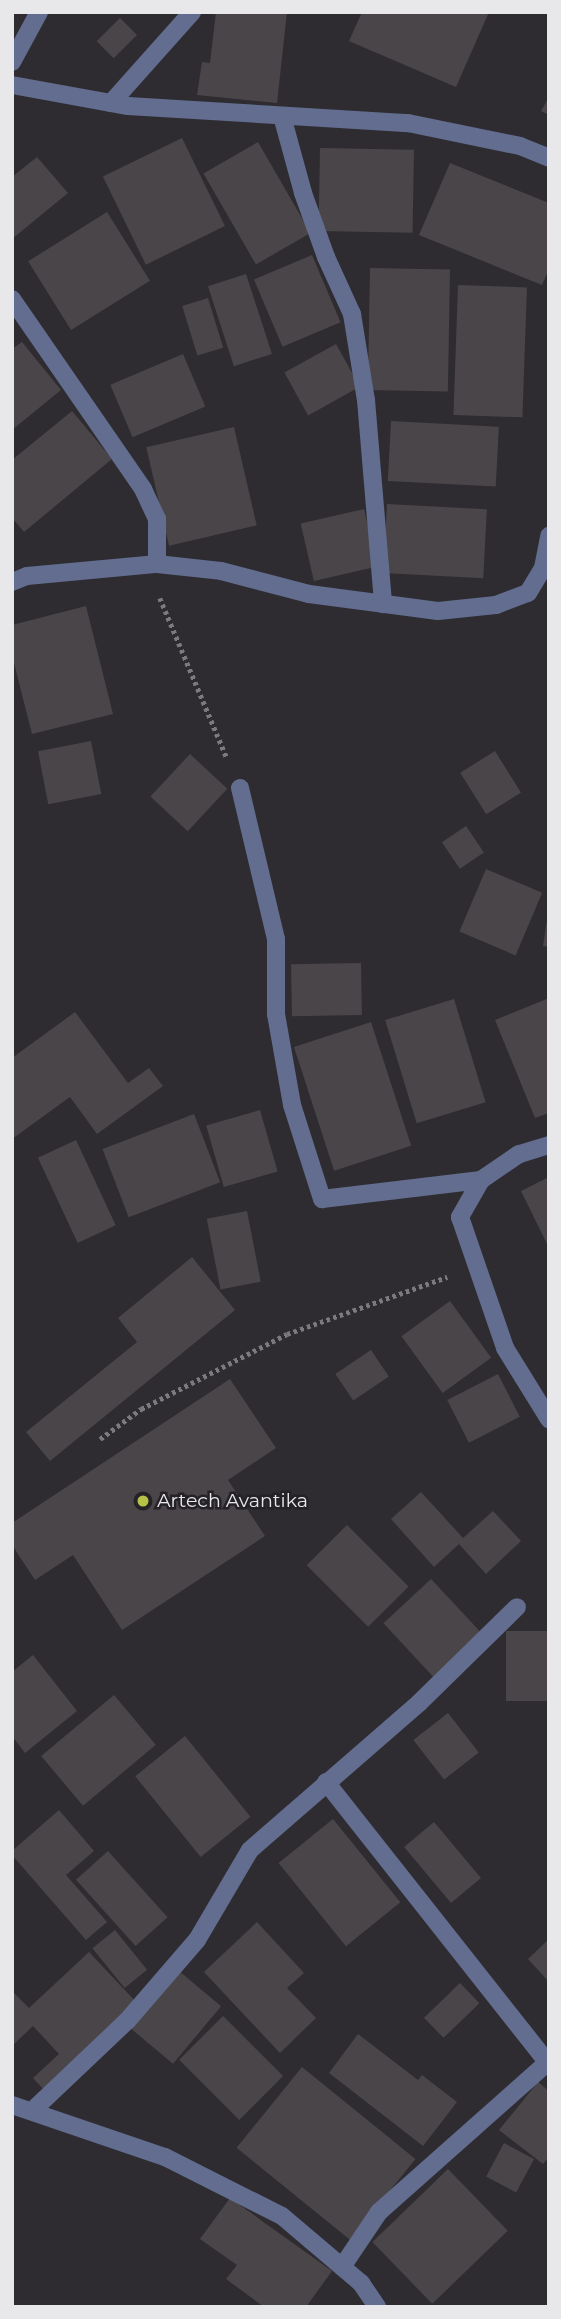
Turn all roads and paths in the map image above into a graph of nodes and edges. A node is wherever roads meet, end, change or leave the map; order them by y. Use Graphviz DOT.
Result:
graph roads {
  1 [pos="39,12"];
  2 [pos="192,12"];
  3 [pos="12,62"];
  4 [pos="12,85"];
  5 [pos="111,103"];
  6 [pos="282,117"];
  7 [pos="549,158"];
  8 [pos="12,299"];
  9 [pos="549,536"];
  10 [pos="151,565"];
  11 [pos="12,582"];
  12 [pos="383,604"];
  13 [pos="240,788"];
  14 [pos="549,1145"];
  15 [pos="481,1180"];
  16 [pos="477,1266"];
  17 [pos="549,1419"];
  18 [pos="100,1439"];
  19 [pos="517,1607"];
  20 [pos="326,1782"];
  21 [pos="548,2063"];
  22 [pos="12,2105"];
  23 [pos="32,2111"];
  24 [pos="342,2267"];
  25 [pos="377,2307"];
  1 -- 3 [label="street"];
  2 -- 5 [label="street"];
  4 -- 5 [label="street"];
  5 -- 6 [label="street"];
  6 -- 7 [label="street"];
  6 -- 12 [label="street"];
  8 -- 10 [label="street"];
  9 -- 12 [label="street"];
  10 -- 11 [label="street"];
  10 -- 12 [label="street"];
  10 -- 13 [label="path"];
  13 -- 15 [label="street"];
  14 -- 15 [label="street"];
  15 -- 16 [label="street"];
  16 -- 17 [label="street"];
  16 -- 18 [label="path"];
  19 -- 20 [label="street"];
  20 -- 21 [label="street"];
  20 -- 23 [label="street"];
  21 -- 24 [label="street"];
  22 -- 23 [label="street"];
  23 -- 24 [label="street"];
  24 -- 25 [label="street"];
}
